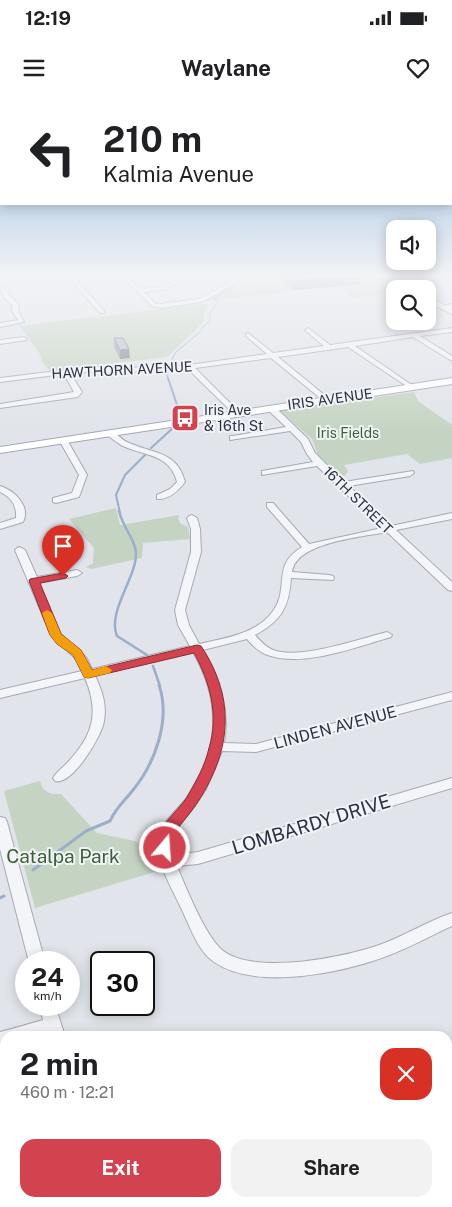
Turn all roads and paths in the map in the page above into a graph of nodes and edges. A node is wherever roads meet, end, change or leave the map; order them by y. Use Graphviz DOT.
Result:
graph roads {
  1 [pos="308,330"];
  2 [pos="452,330"];
  3 [pos="248,335"];
  4 [pos="415,336"];
  5 [pos="24,339"];
  6 [pos="0,342"];
  7 [pos="350,345"];
  8 [pos="330,348"];
  9 [pos="272,356"];
  10 [pos="452,359"];
  11 [pos="190,367"];
  12 [pos="65,371"];
  13 [pos="0,380"];
  14 [pos="452,381"];
  15 [pos="411,387"];
  16 [pos="325,400"];
  17 [pos="0,406"];
  18 [pos="271,408"];
  19 [pos="235,413"];
  20 [pos="292,428"];
  21 [pos="110,433"];
  22 [pos="233,438"];
  23 [pos="64,440"];
  24 [pos="0,450"];
  25 [pos="319,463"];
  26 [pos="264,473"];
  27 [pos="410,473"];
  28 [pos="342,486"];
  29 [pos="0,489"];
  30 [pos="160,497"];
  31 [pos="56,500"];
  32 [pos="270,504"];
  33 [pos="452,516"];
  34 [pos="192,518"];
  35 [pos="0,526"];
  36 [pos="388,530"];
  37 [pos="308,548"];
  38 [pos="20,550"];
  39 [pos="77,573"];
  40 [pos="286,575"];
  41 [pos="329,578"];
  42 [pos="34,581"];
  43 [pos="449,582"];
  44 [pos="249,635"];
  45 [pos="387,636"];
  46 [pos="197,649"];
  47 [pos="88,674"];
  48 [pos="0,694"];
  49 [pos="452,696"];
  50 [pos="216,747"];
  51 [pos="60,778"];
  52 [pos="452,783"];
  53 [pos="0,822"];
  54 [pos="170,861"];
  55 [pos="452,919"];
  56 [pos="33,951"];
  57 [pos="50,1016"];
  58 [pos="54,1031"];
  1 -- 8 [label="street"];
  2 -- 4 [label="street, HAWTHORN AVENUE"];
  3 -- 9 [label="street"];
  4 -- 7 [label="street, HAWTHORN AVENUE"];
  4 -- 10 [label="street"];
  5 -- 6 [label="street"];
  7 -- 8 [label="street, HAWTHORN AVENUE"];
  7 -- 15 [label="street"];
  8 -- 9 [label="street, HAWTHORN AVENUE"];
  9 -- 11 [label="street, HAWTHORN AVENUE"];
  9 -- 16 [label="street"];
  11 -- 12 [label="street, HAWTHORN AVENUE"];
  11 -- 19 [label="street"];
  12 -- 13 [label="street, HAWTHORN AVENUE"];
  12 -- 17 [label="street"];
  14 -- 15 [label="main road, IRIS AVENUE"];
  15 -- 16 [label="main road, IRIS AVENUE"];
  16 -- 18 [label="main road, IRIS AVENUE"];
  18 -- 19 [label="main road, IRIS AVENUE"];
  18 -- 20 [label="street, 16TH STREET"];
  19 -- 21 [label="main road, IRIS AVENUE"];
  20 -- 22 [label="street"];
  20 -- 25 [label="street, 16TH STREET"];
  21 -- 23 [label="main road, IRIS AVENUE"];
  21 -- 30 [label="street"];
  23 -- 24 [label="main road, IRIS AVENUE"];
  23 -- 31 [label="street"];
  25 -- 26 [label="street"];
  25 -- 28 [label="street, 16TH STREET"];
  27 -- 28 [label="street"];
  28 -- 36 [label="street, 16TH STREET"];
  29 -- 35 [label="street"];
  32 -- 37 [label="street"];
  33 -- 36 [label="street"];
  34 -- 46 [label="street"];
  36 -- 37 [label="street"];
  36 -- 43 [label="street, 16TH STREET"];
  37 -- 40 [label="street"];
  38 -- 42 [label="street"];
  39 -- 42 [label="street"];
  40 -- 41 [label="street"];
  40 -- 44 [label="street"];
  42 -- 47 [label="street"];
  44 -- 45 [label="street"];
  44 -- 46 [label="street"];
  46 -- 47 [label="street"];
  46 -- 50 [label="street"];
  47 -- 48 [label="street"];
  47 -- 51 [label="street"];
  49 -- 50 [label="street, LINDEN AVENUE"];
  50 -- 54 [label="street"];
  52 -- 54 [label="street, LOMBARDY DRIVE"];
  53 -- 56 [label="street"];
  54 -- 55 [label="street"];
  57 -- 58 [label="street"];
}
